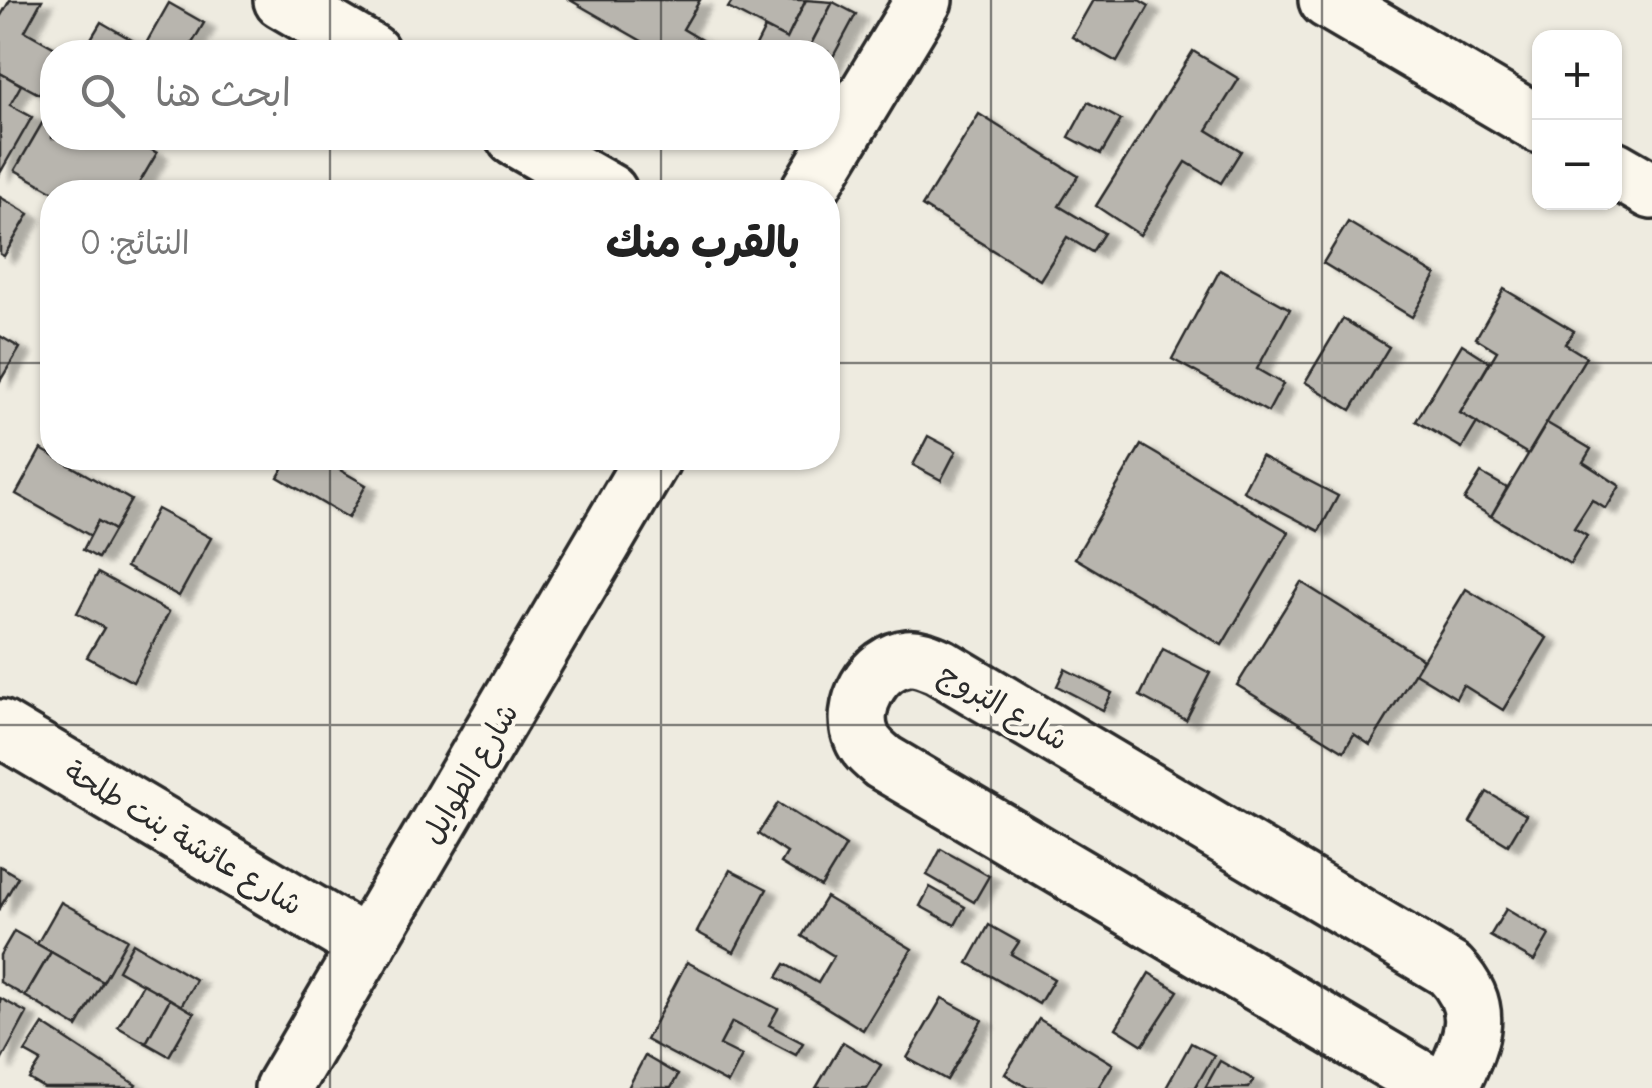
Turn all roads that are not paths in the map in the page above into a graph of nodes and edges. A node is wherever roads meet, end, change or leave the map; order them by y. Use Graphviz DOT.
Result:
graph roads {
  1 [pos="282,0"];
  2 [pos="924,0"];
  3 [pos="1327,0"];
  4 [pos="350,40"];
  5 [pos="1532,120"];
  6 [pos="840,139"];
  7 [pos="536,150"];
  8 [pos="833,150"];
  9 [pos="1622,174"];
  10 [pos="587,180"];
  11 [pos="815,180"];
  12 [pos="1652,191"];
  13 [pos="647,470"];
  14 [pos="0,728"];
  15 [pos="367,946"];
  16 [pos="284,1088"];
  17 [pos="1436,1088"];
  18 [pos="1450,1088"];
  1 -- 4 [label="street"];
  2 -- 6 [label="street"];
  3 -- 5 [label="street"];
  7 -- 10 [label="street"];
  8 -- 11 [label="street"];
  9 -- 12 [label="street"];
  13 -- 15 [label="street, شارع الطوايل"];
  14 -- 15 [label="street, شارع عائشة بنت طلحة"];
  15 -- 16 [label="street, شارع الطوايل"];
  17 -- 18 [label="street, شارع البُروج"];
}
